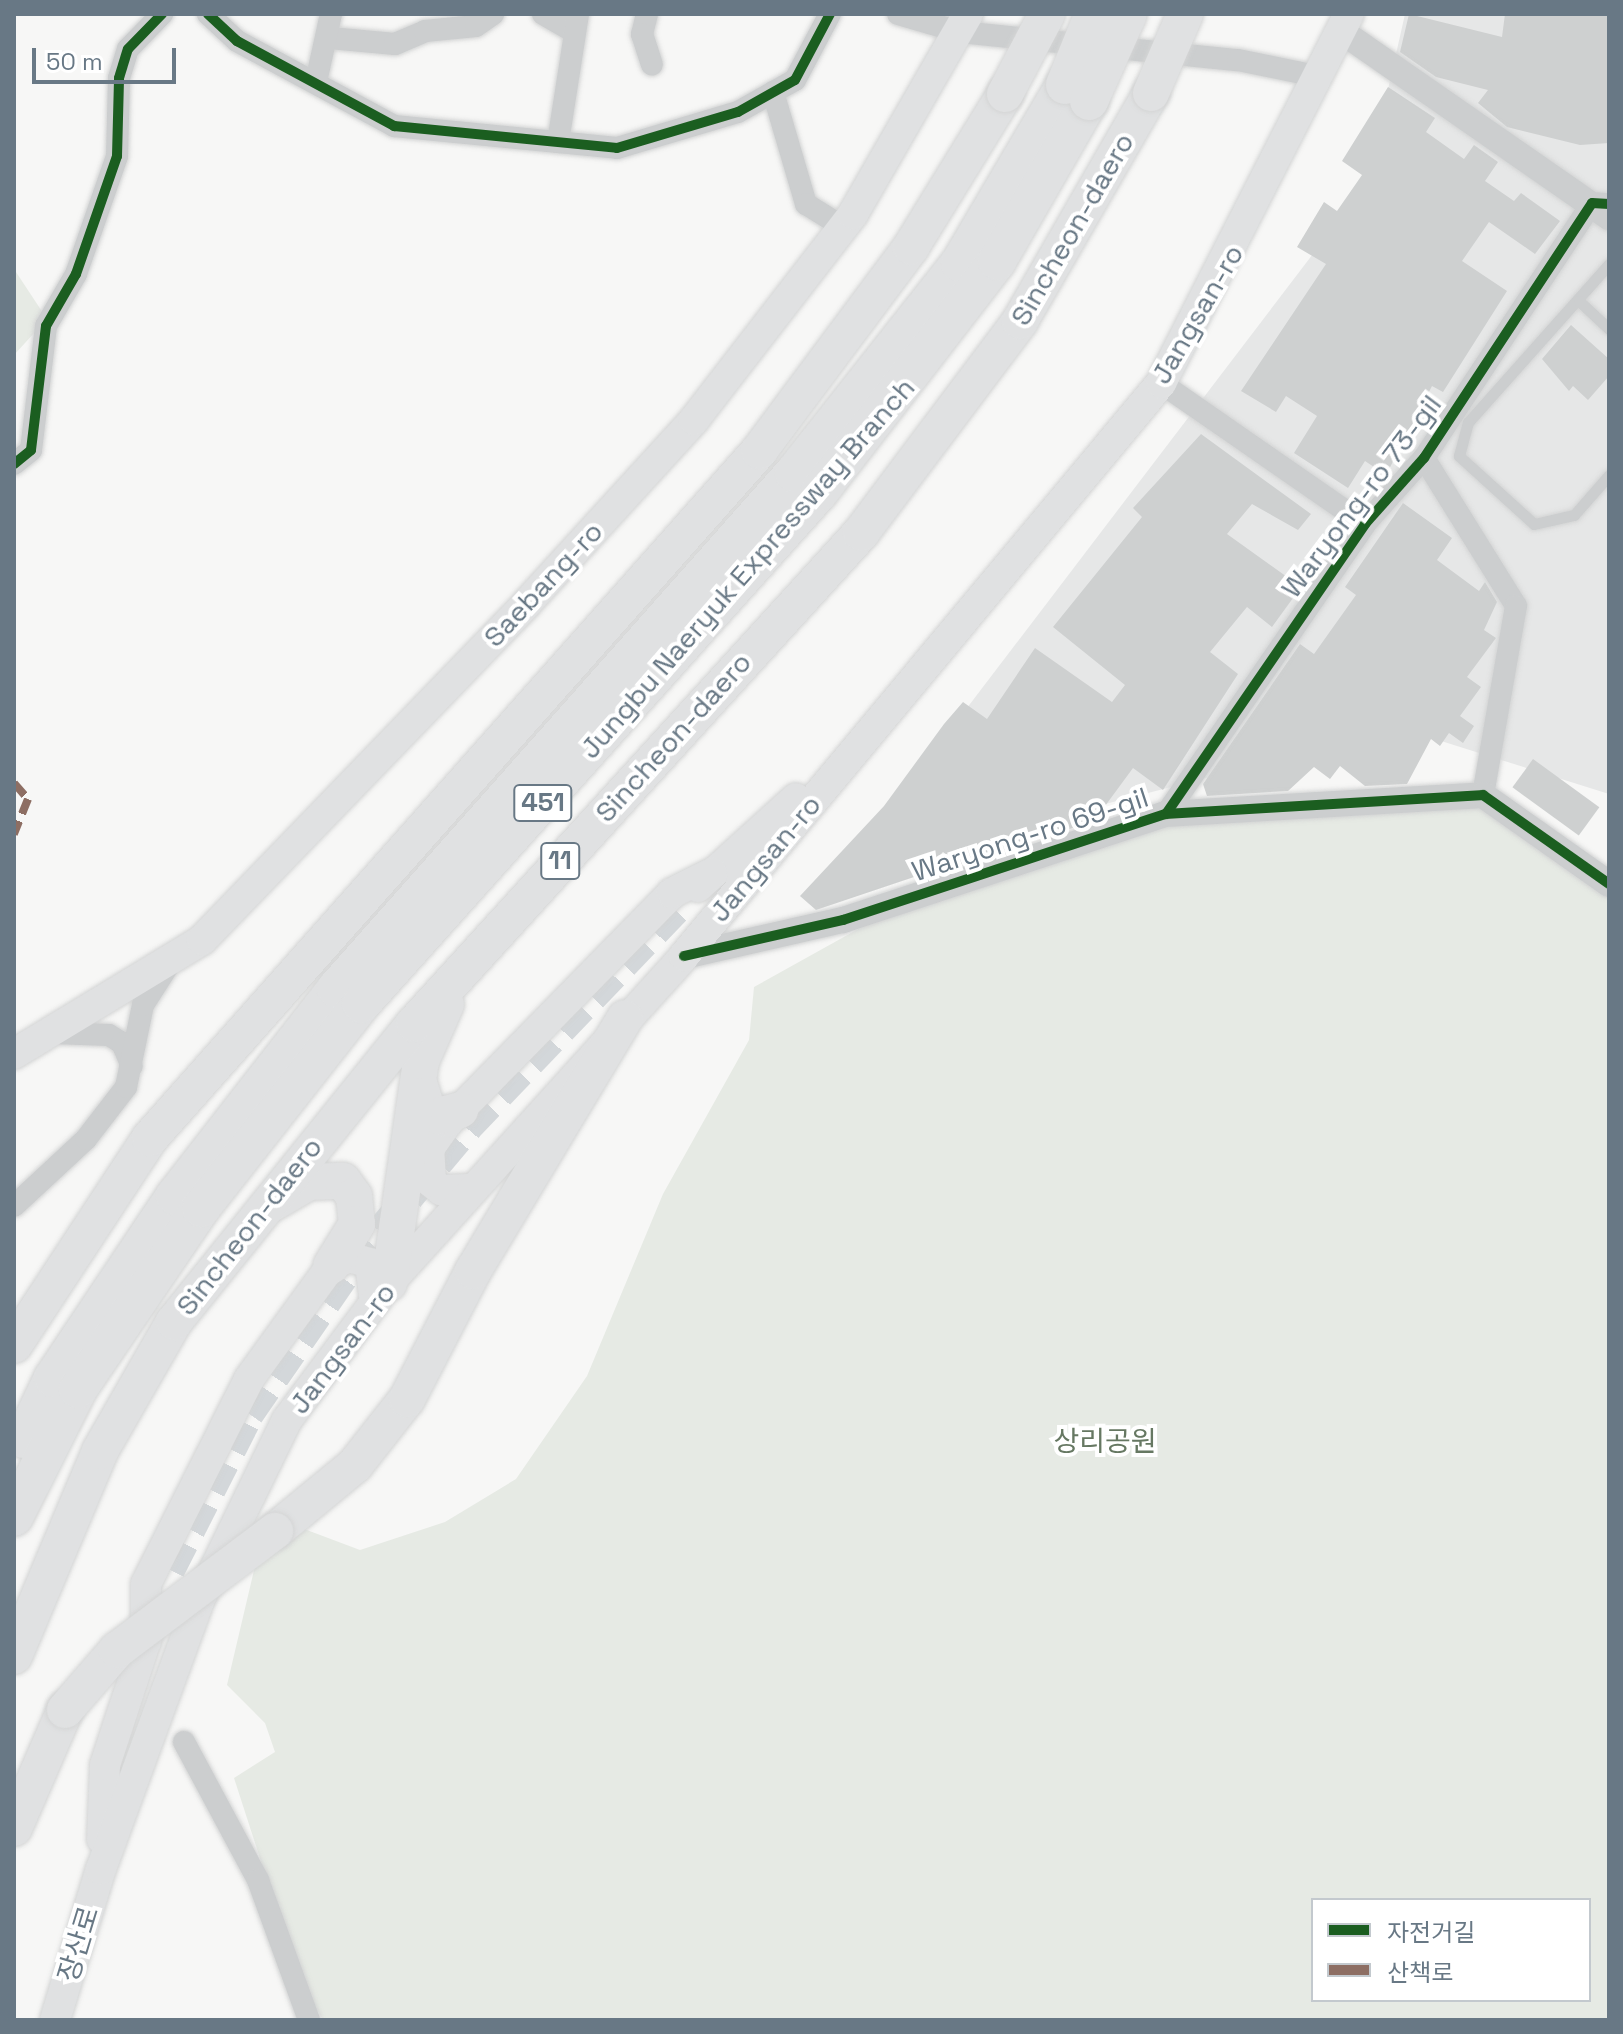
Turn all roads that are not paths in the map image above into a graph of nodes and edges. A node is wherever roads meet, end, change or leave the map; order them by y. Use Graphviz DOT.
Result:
graph roads {
  1 [pos="162,14"];
  2 [pos="208,14"];
  3 [pos="331,14"];
  4 [pos="493,14"];
  5 [pos="543,14"];
  6 [pos="647,14"];
  7 [pos="830,14"];
  8 [pos="898,14"];
  9 [pos="1047,14"];
  10 [pos="1094,14"];
  11 [pos="1128,14"];
  12 [pos="1185,14"];
  13 [pos="575,22"];
  14 [pos="964,23"];
  15 [pos="1347,24"];
  16 [pos="330,38"];
  17 [pos="652,64"];
  18 [pos="1321,77"];
  19 [pos="316,82"];
  20 [pos="773,92"];
  21 [pos="1077,93"];
  22 [pos="558,142"];
  23 [pos="1603,208"];
  24 [pos="843,227"];
  25 [pos="1609,264"];
  26 [pos="1579,301"];
  27 [pos="1609,329"];
  28 [pos="1161,383"];
  29 [pos="1424,458"];
  30 [pos="14,464"];
  31 [pos="1609,475"];
  32 [pos="1365,524"];
  33 [pos="863,738"];
  34 [pos="1483,795"];
  35 [pos="1166,814"];
  36 [pos="712,873"];
  37 [pos="1609,884"];
  38 [pos="679,906"];
  39 [pos="182,952"];
  40 [pos="684,956"];
  41 [pos="464,969"];
  42 [pos="625,1018"];
  43 [pos="51,1033"];
  44 [pos="14,1054"];
  45 [pos="132,1067"];
  46 [pos="419,1083"];
  47 [pos="460,1110"];
  48 [pos="150,1138"];
  49 [pos="469,1189"];
  50 [pos="14,1206"];
  51 [pos="261,1210"];
  52 [pos="331,1266"];
  53 [pos="382,1292"];
  54 [pos="14,1303"];
  55 [pos="14,1345"];
  56 [pos="14,1461"];
  57 [pos="14,1517"];
  58 [pos="169,1571"];
  59 [pos="146,1642"];
  60 [pos="14,1656"];
  61 [pos="184,1742"];
  62 [pos="14,1828"];
  63 [pos="101,1869"];
  64 [pos="55,2020"];
  65 [pos="309,2020"];
  1 -- 30 [label="street"];
  2 -- 19 [label="street"];
  3 -- 16 [label="street"];
  4 -- 16 [label="street"];
  5 -- 13 [label="street"];
  6 -- 17 [label="street"];
  7 -- 20 [label="street"];
  8 -- 14 [label="street"];
  9 -- 48 [label="highway, bridge"];
  10 -- 21 [label="highway, Jungbu Naeryuk Expressway Branch / 451, bridge"];
  11 -- 21 [label="highway, Jungbu Naeryuk Expressway Branch / 451, bridge"];
  12 -- 41 [label="highway, Sincheon-daero / 11, bridge"];
  13 -- 22 [label="street"];
  14 -- 18 [label="street"];
  14 -- 24 [label="main road, Saebang-ro"];
  15 -- 18 [label="main road, Jangsan-ro"];
  15 -- 23 [label="street, Waryong-ro 73-gil"];
  16 -- 19 [label="street"];
  18 -- 28 [label="main road, Jangsan-ro"];
  19 -- 22 [label="street"];
  20 -- 22 [label="street"];
  20 -- 24 [label="street"];
  21 -- 56 [label="highway, Jungbu Naeryuk Expressway Branch / 451"];
  21 -- 57 [label="highway, Jungbu Naeryuk Expressway Branch / 451"];
  23 -- 29 [label="street, Waryong-ro 73-gil"];
  24 -- 39 [label="main road, Saebang-ro"];
  25 -- 26 [label="lane"];
  26 -- 27 [label="lane"];
  26 -- 31 [label="lane"];
  28 -- 32 [label="street"];
  28 -- 33 [label="main road, Jangsan-ro"];
  29 -- 32 [label="street, Waryong-ro 73-gil"];
  29 -- 34 [label="street"];
  32 -- 35 [label="street, Waryong-ro 73-gil"];
  33 -- 36 [label="main road"];
  33 -- 40 [label="main road, Jangsan-ro"];
  34 -- 35 [label="street, Waryong-ro 69-gil"];
  34 -- 37 [label="street"];
  35 -- 40 [label="street, Waryong-ro 69-gil"];
  36 -- 38 [label="main road"];
  36 -- 47 [label="main road"];
  39 -- 43 [label="main road, Saebang-ro"];
  39 -- 45 [label="street"];
  40 -- 42 [label="main road, Jangsan-ro"];
  41 -- 46 [label="highway"];
  41 -- 51 [label="highway, Sincheon-daero / 11"];
  42 -- 49 [label="main road, Jangsan-ro"];
  42 -- 62 [label="highway, bridge"];
  43 -- 44 [label="main road, Saebang-ro"];
  43 -- 45 [label="street"];
  45 -- 50 [label="street"];
  46 -- 47 [label="highway"];
  46 -- 53 [label="highway"];
  47 -- 49 [label="main road"];
  48 -- 54 [label="highway"];
  48 -- 55 [label="highway"];
  49 -- 53 [label="main road, Jangsan-ro"];
  51 -- 52 [label="highway"];
  51 -- 60 [label="highway, Sincheon-daero / 11"];
  52 -- 53 [label="main road"];
  52 -- 59 [label="main road"];
  53 -- 63 [label="main road, Jangsan-ro"];
  58 -- 59 [label="main road"];
  59 -- 63 [label="main road"];
  61 -- 65 [label="street"];
  63 -- 64 [label="main road, 장산로"];
}
